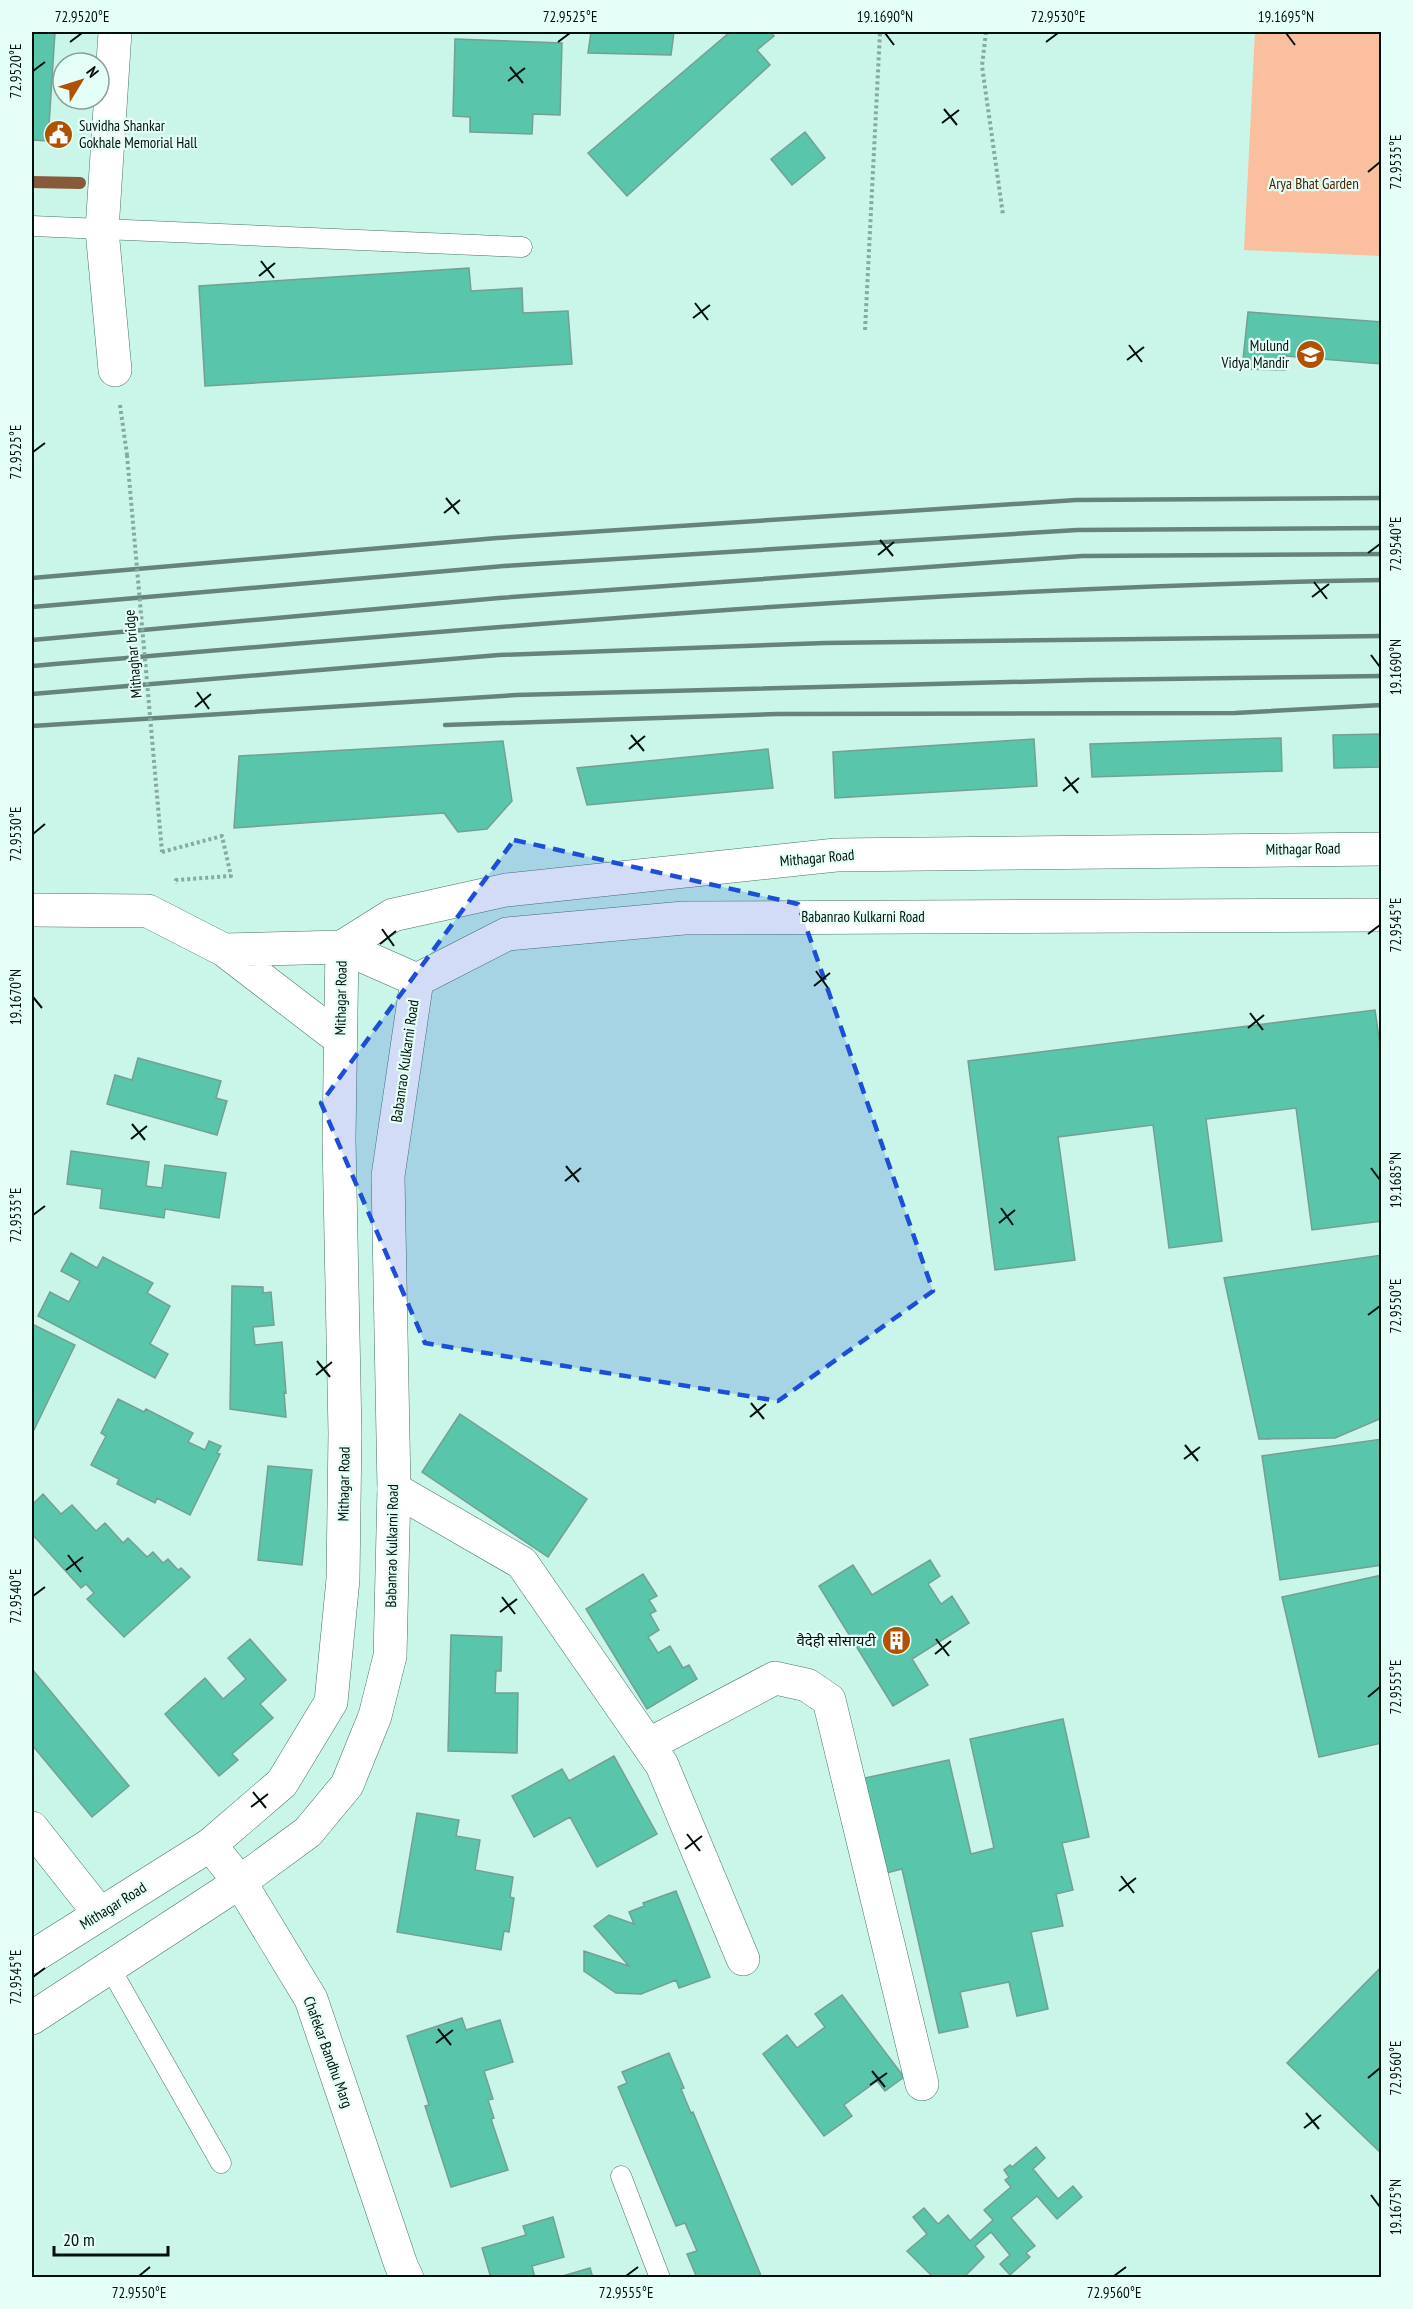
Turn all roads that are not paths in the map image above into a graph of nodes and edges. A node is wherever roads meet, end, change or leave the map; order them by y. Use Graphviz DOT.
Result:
graph roads {
  1 [pos="116,32"];
  2 [pos="32,226"];
  3 [pos="102,230"];
  4 [pos="522,247"];
  5 [pos="117,385"];
  6 [pos="1382,849"];
  7 [pos="32,910"];
  8 [pos="1382,915"];
  9 [pos="342,947"];
  10 [pos="224,950"];
  11 [pos="417,980"];
  12 [pos="340,1039"];
  13 [pos="394,1488"];
  14 [pos="648,1745"];
  15 [pos="32,1828"];
  16 [pos="210,1845"];
  17 [pos="240,1882"];
  18 [pos="100,1914"];
  19 [pos="32,1957"];
  20 [pos="743,1959"];
  21 [pos="110,1968"];
  22 [pos="32,2018"];
  23 [pos="922,2084"];
  24 [pos="221,2163"];
  25 [pos="621,2176"];
  26 [pos="408,2277"];
  27 [pos="660,2277"];
  1 -- 3 [label="street"];
  2 -- 3 [label="lane"];
  3 -- 4 [label="lane"];
  3 -- 5 [label="street"];
  6 -- 9 [label="street, Mithagar Road"];
  7 -- 10 [label="street"];
  8 -- 11 [label="street, Babanrao Kulkarni Road"];
  9 -- 10 [label="street"];
  9 -- 11 [label="street"];
  9 -- 12 [label="street, Mithagar Road"];
  10 -- 12 [label="street"];
  11 -- 13 [label="street, Babanrao Kulkarni Road"];
  12 -- 16 [label="street, Mithagar Road"];
  13 -- 14 [label="street"];
  13 -- 17 [label="street, Babanrao Kulkarni Road"];
  14 -- 20 [label="street"];
  14 -- 23 [label="street"];
  15 -- 18 [label="street"];
  16 -- 17 [label="street, Chafekar Bandhu Marg"];
  16 -- 18 [label="street, Mithagar Road"];
  17 -- 21 [label="street"];
  17 -- 26 [label="street, Chafekar Bandhu Marg"];
  18 -- 19 [label="street, Mithagar Road"];
  21 -- 22 [label="street"];
  21 -- 24 [label="lane"];
  25 -- 27 [label="lane"];
}
